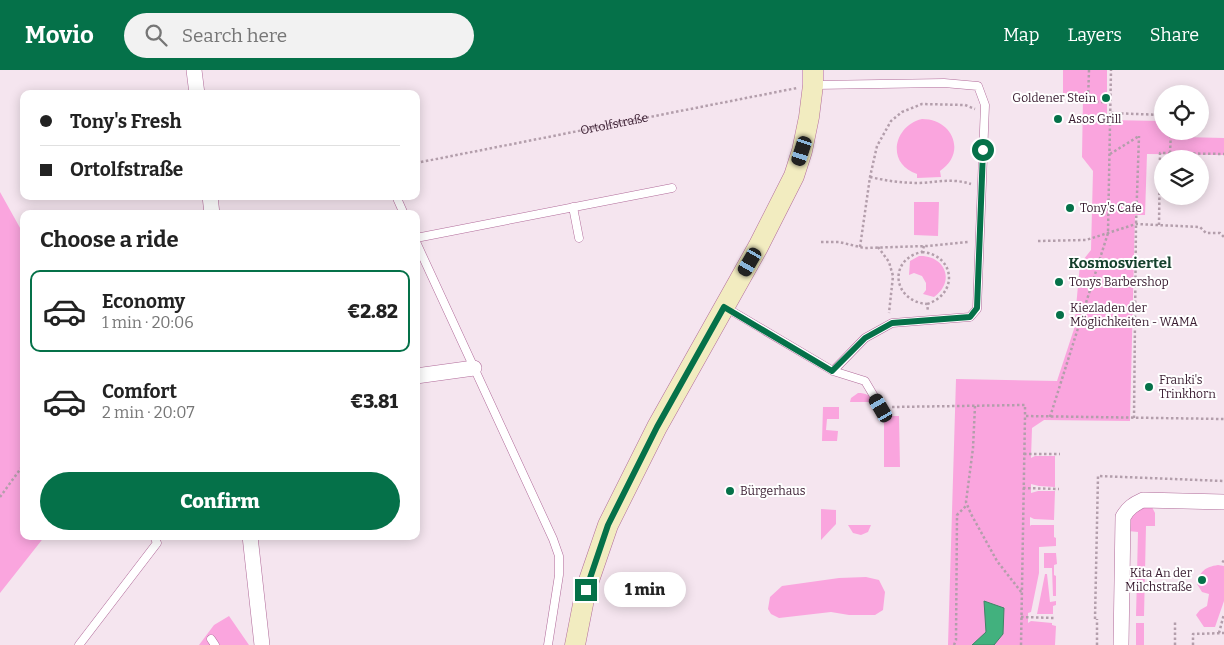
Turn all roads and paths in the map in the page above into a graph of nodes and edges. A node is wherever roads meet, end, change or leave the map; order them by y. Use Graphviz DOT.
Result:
graph roads {
  1 [pos="194,70"];
  2 [pos="1089,70"];
  3 [pos="1111,70"];
  4 [pos="813,78"];
  5 [pos="196,90"];
  6 [pos="1111,102"];
  7 [pos="985,113"];
  8 [pos="1111,113"];
  9 [pos="1154,115"];
  10 [pos="1110,154"];
  11 [pos="1209,154"];
  12 [pos="1224,154"];
  13 [pos="420,162"];
  14 [pos="870,177"];
  15 [pos="982,186"];
  16 [pos="672,188"];
  17 [pos="1159,205"];
  18 [pos="573,207"];
  19 [pos="1136,224"];
  20 [pos="1159,225"];
  21 [pos="1108,233"];
  22 [pos="1224,237"];
  23 [pos="580,238"];
  24 [pos="420,239"];
  25 [pos="980,240"];
  26 [pos="1038,240"];
  27 [pos="821,242"];
  28 [pos="924,246"];
  29 [pos="860,247"];
  30 [pos="878,247"];
  31 [pos="420,249"];
  32 [pos="922,252"];
  33 [pos="898,279"];
  34 [pos="892,280"];
  35 [pos="927,304"];
  36 [pos="724,307"];
  37 [pos="930,320"];
  38 [pos="886,327"];
  39 [pos="474,368"];
  40 [pos="832,371"];
  41 [pos="420,375"];
  42 [pos="975,406"];
  43 [pos="881,408"];
  44 [pos="1025,416"];
  45 [pos="1050,417"];
  46 [pos="1134,418"];
  47 [pos="1224,419"];
  48 [pos="1024,454"];
  49 [pos="1060,454"];
  50 [pos="20,470"];
  51 [pos="1024,488"];
  52 [pos="1059,489"];
  53 [pos="0,497"];
  54 [pos="1224,502"];
  55 [pos="967,504"];
  56 [pos="156,540"];
  57 [pos="250,540"];
  58 [pos="1022,593"];
  59 [pos="1224,614"];
  60 [pos="1021,617"];
  61 [pos="1055,618"];
  62 [pos="1097,619"];
  63 [pos="1175,620"];
  64 [pos="1219,633"];
  65 [pos="1224,633"];
  66 [pos="79,645"];
  67 [pos="262,645"];
  68 [pos="548,645"];
  69 [pos="574,645"];
  70 [pos="954,645"];
  71 [pos="1021,645"];
  72 [pos="1097,645"];
  73 [pos="1121,645"];
  74 [pos="1175,645"];
  75 [pos="1193,645"];
  1 -- 5 [label="street"];
  2 -- 6 [label="path"];
  3 -- 6 [label="path"];
  4 -- 7 [label="lane"];
  4 -- 13 [label="path, Ortolfstraße"];
  4 -- 36 [label="street"];
  6 -- 8 [label="path"];
  7 -- 14 [label="path"];
  7 -- 15 [label="lane"];
  8 -- 9 [label="path"];
  8 -- 10 [label="path"];
  10 -- 19 [label="path"];
  10 -- 21 [label="path"];
  11 -- 12 [label="path"];
  14 -- 15 [label="path"];
  14 -- 29 [label="path"];
  15 -- 25 [label="lane"];
  16 -- 18 [label="lane"];
  17 -- 20 [label="path"];
  18 -- 23 [label="lane"];
  18 -- 24 [label="lane"];
  19 -- 20 [label="path"];
  19 -- 21 [label="path"];
  19 -- 46 [label="path"];
  20 -- 22 [label="path"];
  21 -- 26 [label="path"];
  21 -- 45 [label="path"];
  25 -- 28 [label="path"];
  25 -- 37 [label="lane"];
  27 -- 29 [label="path"];
  28 -- 30 [label="path"];
  28 -- 32 [label="path"];
  29 -- 30 [label="path"];
  30 -- 34 [label="path"];
  31 -- 39 [label="lane"];
  32 -- 33 [label="path"];
  32 -- 35 [label="path"];
  33 -- 34 [label="path"];
  33 -- 35 [label="path"];
  34 -- 38 [label="path"];
  35 -- 37 [label="path"];
  36 -- 40 [label="lane"];
  36 -- 69 [label="street"];
  37 -- 38 [label="lane"];
  38 -- 40 [label="lane"];
  39 -- 41 [label="street"];
  39 -- 68 [label="lane"];
  40 -- 43 [label="lane"];
  42 -- 43 [label="path"];
  42 -- 44 [label="path"];
  42 -- 55 [label="path"];
  44 -- 45 [label="path"];
  44 -- 48 [label="path"];
  45 -- 46 [label="path"];
  46 -- 47 [label="path"];
  48 -- 49 [label="path"];
  48 -- 51 [label="path"];
  50 -- 53 [label="path"];
  51 -- 52 [label="path"];
  51 -- 58 [label="path"];
  54 -- 73 [label="street"];
  55 -- 58 [label="path"];
  55 -- 70 [label="path"];
  56 -- 66 [label="lane"];
  57 -- 67 [label="street"];
  58 -- 60 [label="path"];
  59 -- 64 [label="path"];
  60 -- 61 [label="path"];
  60 -- 71 [label="path"];
  62 -- 72 [label="path"];
  63 -- 74 [label="path"];
  64 -- 65 [label="path"];
  64 -- 75 [label="path"];
}
